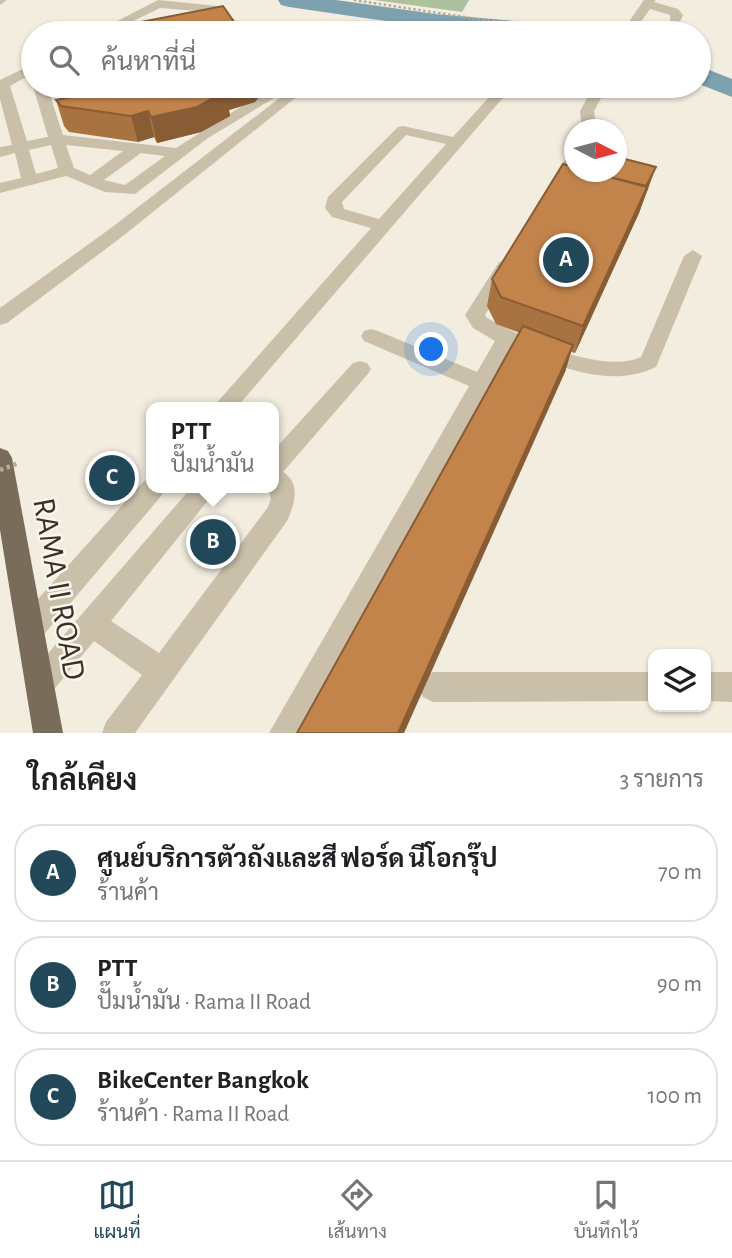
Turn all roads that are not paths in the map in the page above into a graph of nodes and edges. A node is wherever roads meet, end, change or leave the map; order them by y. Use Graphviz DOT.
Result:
graph roads {
  1 [pos="648,2"];
  2 [pos="217,10"];
  3 [pos="124,21"];
  4 [pos="161,21"];
  5 [pos="223,21"];
  6 [pos="635,21"];
  7 [pos="675,21"];
  8 [pos="21,74"];
  9 [pos="1,85"];
  10 [pos="44,98"];
  11 [pos="263,98"];
  12 [pos="288,98"];
  13 [pos="495,98"];
  14 [pos="594,98"];
  15 [pos="586,119"];
  16 [pos="58,139"];
  17 [pos="456,142"];
  18 [pos="19,148"];
  19 [pos="138,148"];
  20 [pos="0,152"];
  21 [pos="179,153"];
  22 [pos="67,171"];
  23 [pos="564,175"];
  24 [pos="30,180"];
  25 [pos="92,181"];
  26 [pos="0,188"];
  27 [pos="543,208"];
  28 [pos="383,226"];
  29 [pos="514,253"];
  30 [pos="693,256"];
  31 [pos="0,318"];
  32 [pos="371,336"];
  33 [pos="508,338"];
  34 [pos="360,369"];
  35 [pos="481,383"];
  36 [pos="227,402"];
  37 [pos="279,460"];
  38 [pos="9,461"];
  39 [pos="279,482"];
  40 [pos="149,493"];
  41 [pos="202,493"];
  42 [pos="91,623"];
  43 [pos="30,629"];
  44 [pos="162,672"];
  45 [pos="41,683"];
  46 [pos="433,687"];
  47 [pos="648,687"];
  48 [pos="711,687"];
  49 [pos="732,687"];
  50 [pos="48,733"];
  51 [pos="117,733"];
  52 [pos="284,733"];
  1 -- 6 [label="street"];
  1 -- 7 [label="street"];
  2 -- 3 [label="street"];
  2 -- 4 [label="street"];
  2 -- 5 [label="street"];
  8 -- 9 [label="street"];
  9 -- 18 [label="street"];
  10 -- 16 [label="street"];
  11 -- 21 [label="street"];
  12 -- 31 [label="street"];
  13 -- 17 [label="street"];
  14 -- 15 [label="street"];
  16 -- 18 [label="street"];
  16 -- 19 [label="street"];
  16 -- 22 [label="street"];
  17 -- 28 [label="street"];
  17 -- 28 [label="street"];
  18 -- 20 [label="street"];
  18 -- 24 [label="street"];
  19 -- 21 [label="street"];
  19 -- 25 [label="street"];
  21 -- 25 [label="street"];
  22 -- 24 [label="street"];
  22 -- 25 [label="street"];
  23 -- 27 [label="street"];
  24 -- 26 [label="street"];
  28 -- 36 [label="street"];
  29 -- 33 [label="street"];
  30 -- 33 [label="street"];
  32 -- 35 [label="street"];
  33 -- 35 [label="street"];
  34 -- 37 [label="street"];
  35 -- 52 [label="street"];
  38 -- 43 [label="main road, RAMA II ROAD"];
  39 -- 44 [label="street"];
  40 -- 43 [label="street"];
  41 -- 42 [label="street"];
  42 -- 44 [label="street"];
  42 -- 45 [label="street"];
  43 -- 45 [label="main road, RAMA II ROAD"];
  44 -- 51 [label="street"];
  45 -- 50 [label="main road, RAMA II ROAD"];
  46 -- 47 [label="street"];
  48 -- 49 [label="street"];
}
